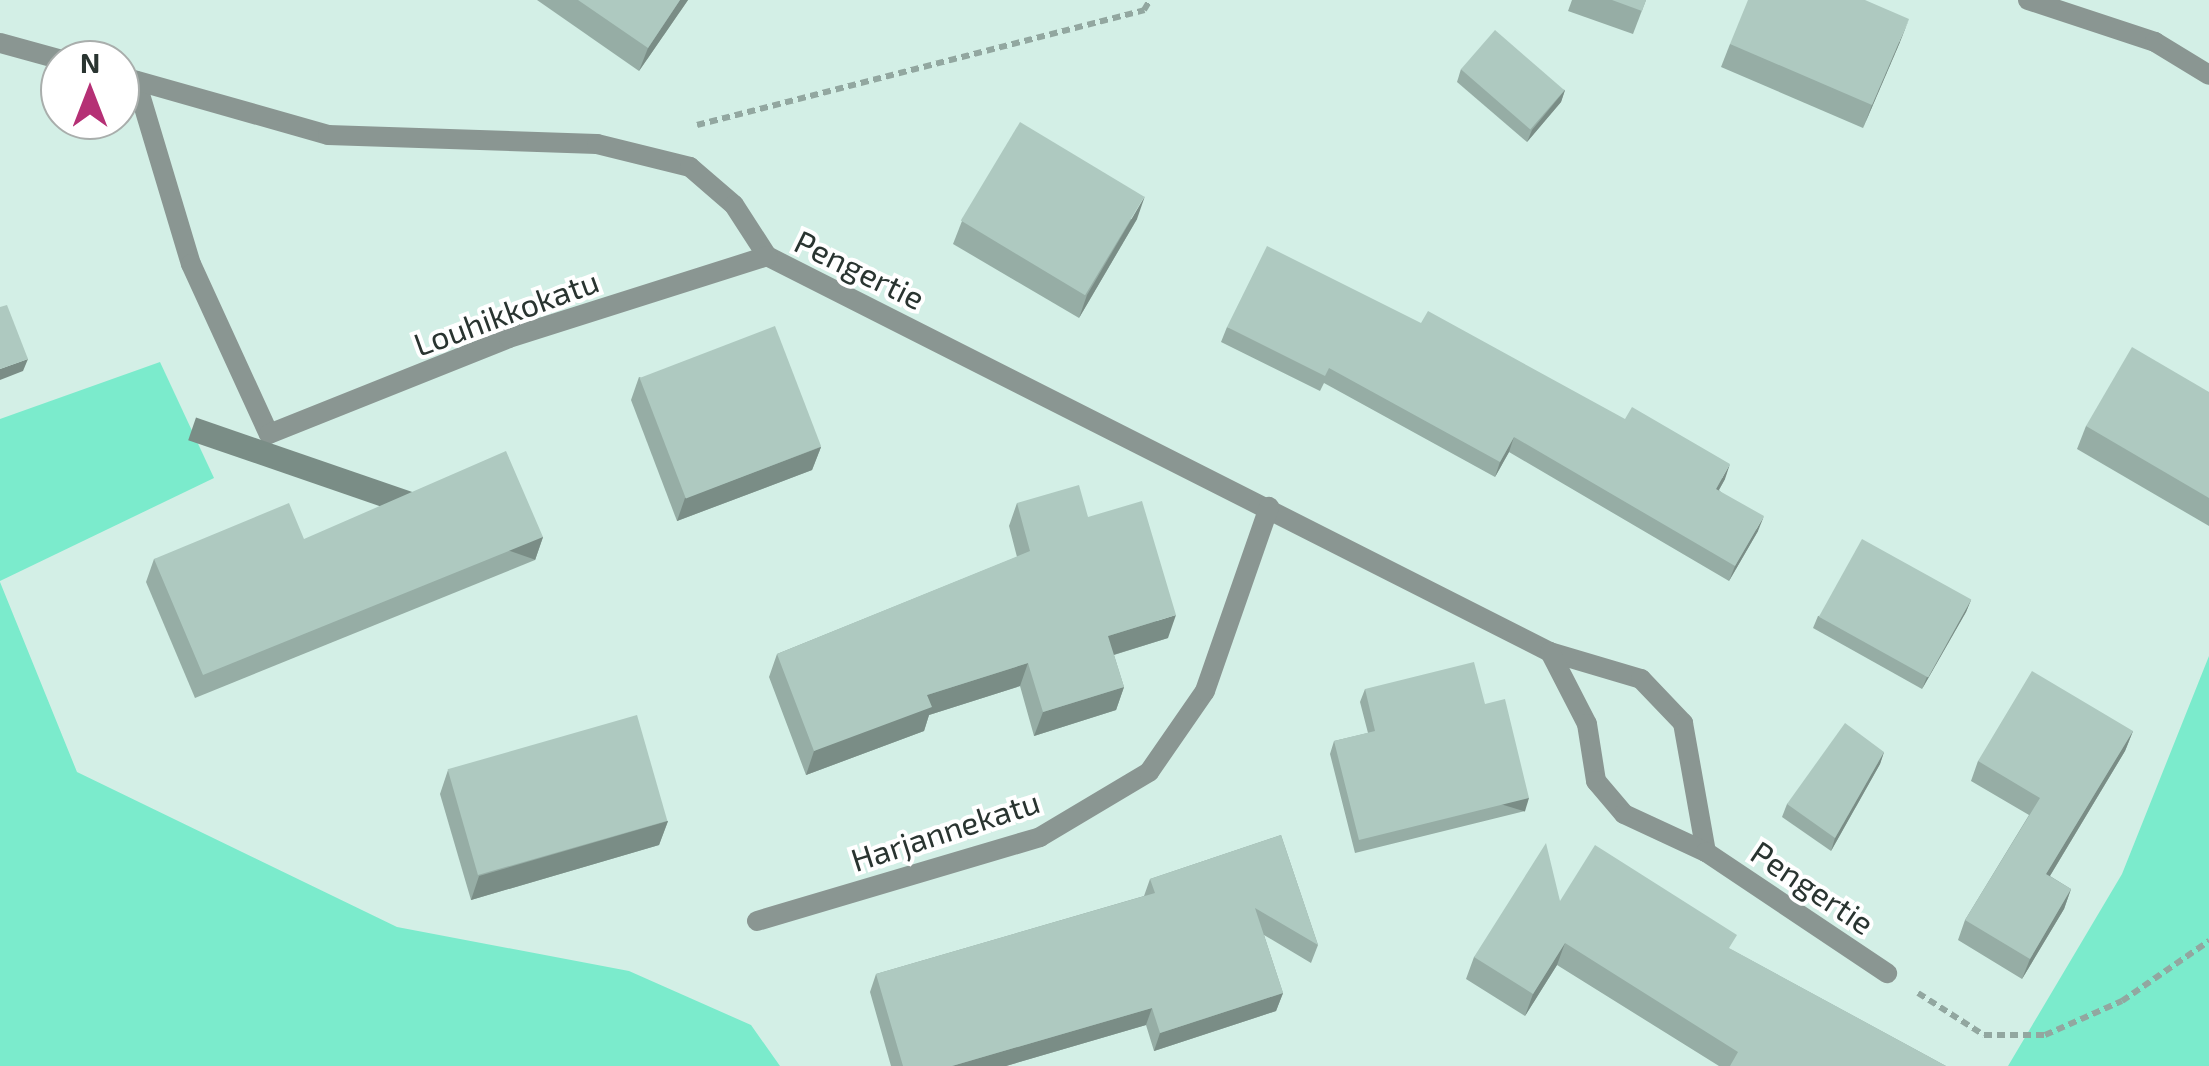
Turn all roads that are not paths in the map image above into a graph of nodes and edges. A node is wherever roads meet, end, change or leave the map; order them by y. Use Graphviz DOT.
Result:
graph roads {
  1 [pos="2028,0"];
  2 [pos="0,43"];
  3 [pos="40,54"];
  4 [pos="2209,76"];
  5 [pos="140,82"];
  6 [pos="140,114"];
  7 [pos="766,256"];
  8 [pos="1269,507"];
  9 [pos="1550,652"];
  10 [pos="1706,852"];
  11 [pos="757,921"];
  12 [pos="1887,973"];
  1 -- 4 [label="street"];
  2 -- 3 [label="street"];
  5 -- 7 [label="street, Pengertie"];
  6 -- 7 [label="street, Louhikkokatu"];
  7 -- 8 [label="street, Pengertie"];
  8 -- 9 [label="street, Pengertie"];
  8 -- 11 [label="street, Harjannekatu"];
  9 -- 10 [label="street, Pengertie"];
  9 -- 10 [label="street, Pengertie"];
  10 -- 12 [label="street, Pengertie"];
}
